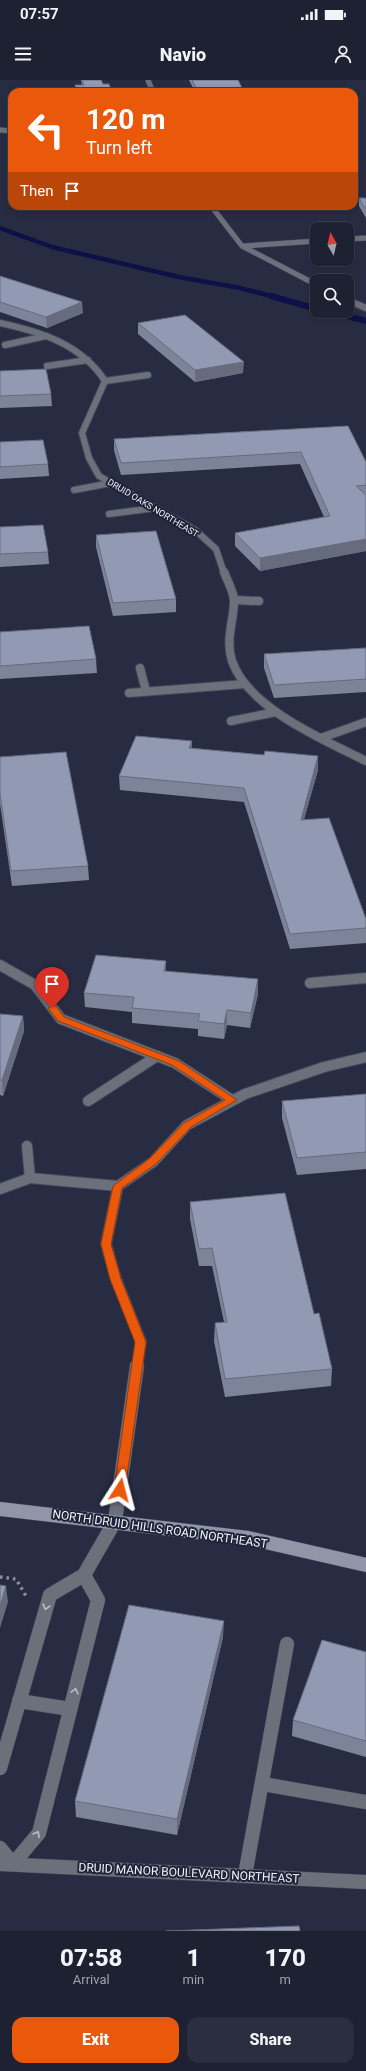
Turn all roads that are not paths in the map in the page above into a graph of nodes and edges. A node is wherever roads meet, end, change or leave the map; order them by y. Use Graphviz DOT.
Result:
graph roads {
  1 [pos="214,210"];
  2 [pos="366,238"];
  3 [pos="354,239"];
  4 [pos="310,241"];
  5 [pos="242,246"];
  6 [pos="310,281"];
  7 [pos="354,303"];
  8 [pos="366,308"];
  9 [pos="0,322"];
  10 [pos="46,336"];
  11 [pos="4,346"];
  12 [pos="88,360"];
  13 [pos="47,366"];
  14 [pos="148,375"];
  15 [pos="105,381"];
  16 [pos="111,483"];
  17 [pos="74,490"];
  18 [pos="155,508"];
  19 [pos="109,514"];
  20 [pos="234,600"];
  21 [pos="259,601"];
  22 [pos="140,668"];
  23 [pos="246,684"];
  24 [pos="146,691"];
  25 [pos="129,693"];
  26 [pos="276,712"];
  27 [pos="231,721"];
  28 [pos="366,722"];
  29 [pos="321,738"];
  30 [pos="366,761"];
  31 [pos="0,964"];
  32 [pos="366,978"];
  33 [pos="310,982"];
  34 [pos="157,1056"];
  35 [pos="366,1058"];
  36 [pos="88,1100"];
  37 [pos="232,1100"];
  38 [pos="26,1146"];
  39 [pos="30,1178"];
  40 [pos="118,1186"];
  41 [pos="0,1189"];
  42 [pos="0,1509"];
  43 [pos="115,1521"];
  44 [pos="366,1565"];
  45 [pos="84,1574"];
  46 [pos="287,1644"];
  47 [pos="19,1701"];
  48 [pos="70,1709"];
  49 [pos="0,1768"];
  50 [pos="263,1784"];
  51 [pos="366,1802"];
  52 [pos="0,1848"];
  53 [pos="6,1864"];
  54 [pos="245,1875"];
  55 [pos="366,1882"];
  1 -- 5 [label="street"];
  2 -- 3 [label="street"];
  4 -- 5 [label="street"];
  5 -- 6 [label="street"];
  7 -- 8 [label="street"];
  9 -- 10 [label="street"];
  10 -- 11 [label="street"];
  10 -- 12 [label="street"];
  12 -- 13 [label="street"];
  12 -- 15 [label="street"];
  14 -- 15 [label="street"];
  15 -- 16 [label="street, DRUID OAKS NORTHEAST"];
  16 -- 17 [label="street"];
  16 -- 18 [label="street, DRUID OAKS NORTHEAST"];
  18 -- 19 [label="street"];
  18 -- 20 [label="street, DRUID OAKS NORTHEAST"];
  20 -- 21 [label="street"];
  20 -- 23 [label="street, DRUID OAKS NORTHEAST"];
  22 -- 24 [label="street"];
  23 -- 24 [label="street"];
  23 -- 26 [label="street, DRUID OAKS NORTHEAST"];
  24 -- 25 [label="street"];
  26 -- 27 [label="street"];
  26 -- 29 [label="street, DRUID OAKS NORTHEAST"];
  28 -- 29 [label="street"];
  29 -- 30 [label="street, DRUID OAKS NORTHEAST"];
  31 -- 34 [label="street"];
  32 -- 33 [label="street"];
  34 -- 36 [label="street"];
  34 -- 37 [label="street"];
  35 -- 37 [label="street"];
  37 -- 40 [label="street"];
  38 -- 39 [label="street"];
  39 -- 40 [label="street"];
  39 -- 41 [label="street"];
  40 -- 43 [label="street"];
  42 -- 43 [label="main road, NORTH DRUID HILLS ROAD NORTHEAST"];
  43 -- 44 [label="main road, NORTH DRUID HILLS ROAD NORTHEAST"];
  43 -- 45 [label="street"];
  45 -- 47 [label="street, one-way"];
  48 -- 45 [label="street, one-way"];
  46 -- 50 [label="street"];
  47 -- 48 [label="street"];
  47 -- 49 [label="street"];
  53 -- 48 [label="street, one-way"];
  50 -- 51 [label="street"];
  50 -- 54 [label="street"];
  52 -- 53 [label="street"];
  53 -- 54 [label="street, DRUID MANOR BOULEVARD NORTHEAST"];
  54 -- 55 [label="street, DRUID MANOR BOULEVARD NORTHEAST"];
}
